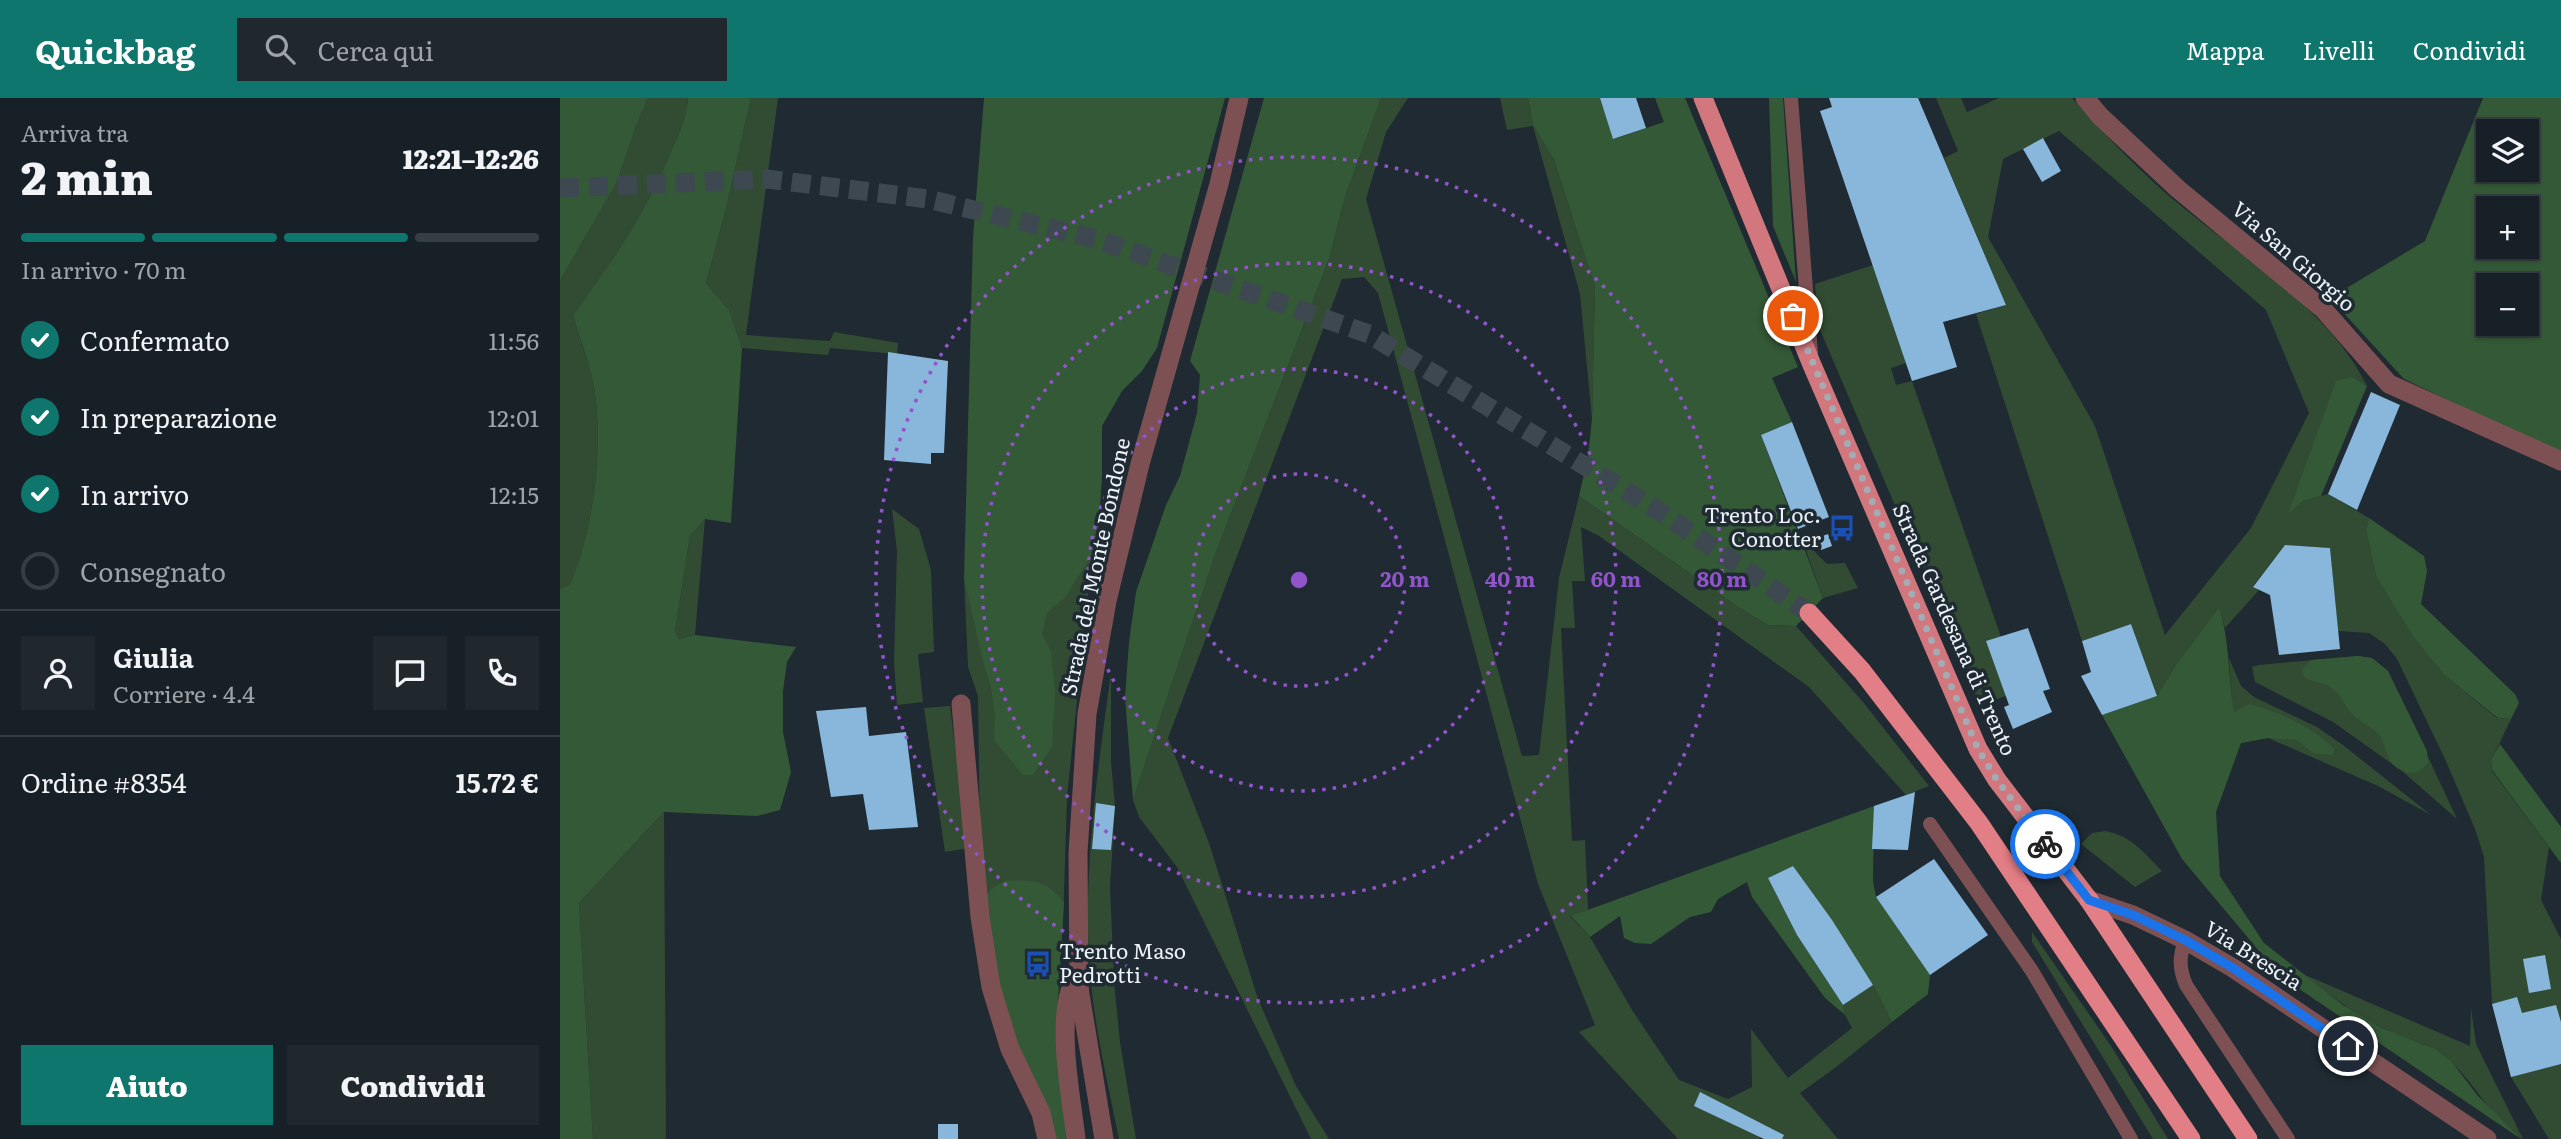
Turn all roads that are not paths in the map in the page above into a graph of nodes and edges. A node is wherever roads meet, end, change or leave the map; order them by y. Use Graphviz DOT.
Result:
graph roads {
  1 [pos="1239,98"];
  2 [pos="1703,98"];
  3 [pos="1791,98"];
  4 [pos="2085,98"];
  5 [pos="1812,365"];
  6 [pos="2561,461"];
  7 [pos="1809,613"];
  8 [pos="961,704"];
  9 [pos="1930,824"];
  10 [pos="2089,900"];
  11 [pos="2185,940"];
  12 [pos="1079,988"];
  13 [pos="1047,1139"];
  14 [pos="1076,1139"];
  15 [pos="1104,1139"];
  16 [pos="2131,1139"];
  17 [pos="2191,1139"];
  18 [pos="2248,1139"];
  19 [pos="2288,1139"];
  20 [pos="2487,1139"];
  1 -- 12 [label="street, Strada del Monte Bondone"];
  2 -- 5 [label="main road, Strada Gardesana di Trento"];
  3 -- 5 [label="lane, Strada Gardesana di Trento"];
  4 -- 6 [label="street, Via San Giorgio"];
  5 -- 10 [label="main road, Strada Gardesana di Trento"];
  7 -- 17 [label="highway"];
  8 -- 13 [label="street"];
  9 -- 16 [label="lane"];
  10 -- 11 [label="street, Via Brescia"];
  10 -- 18 [label="highway, Strada Gardesana di Trento"];
  11 -- 19 [label="lane"];
  11 -- 20 [label="street, Via Brescia"];
  12 -- 14 [label="street"];
  12 -- 15 [label="street, Strada del Monte Bondone"];
}
